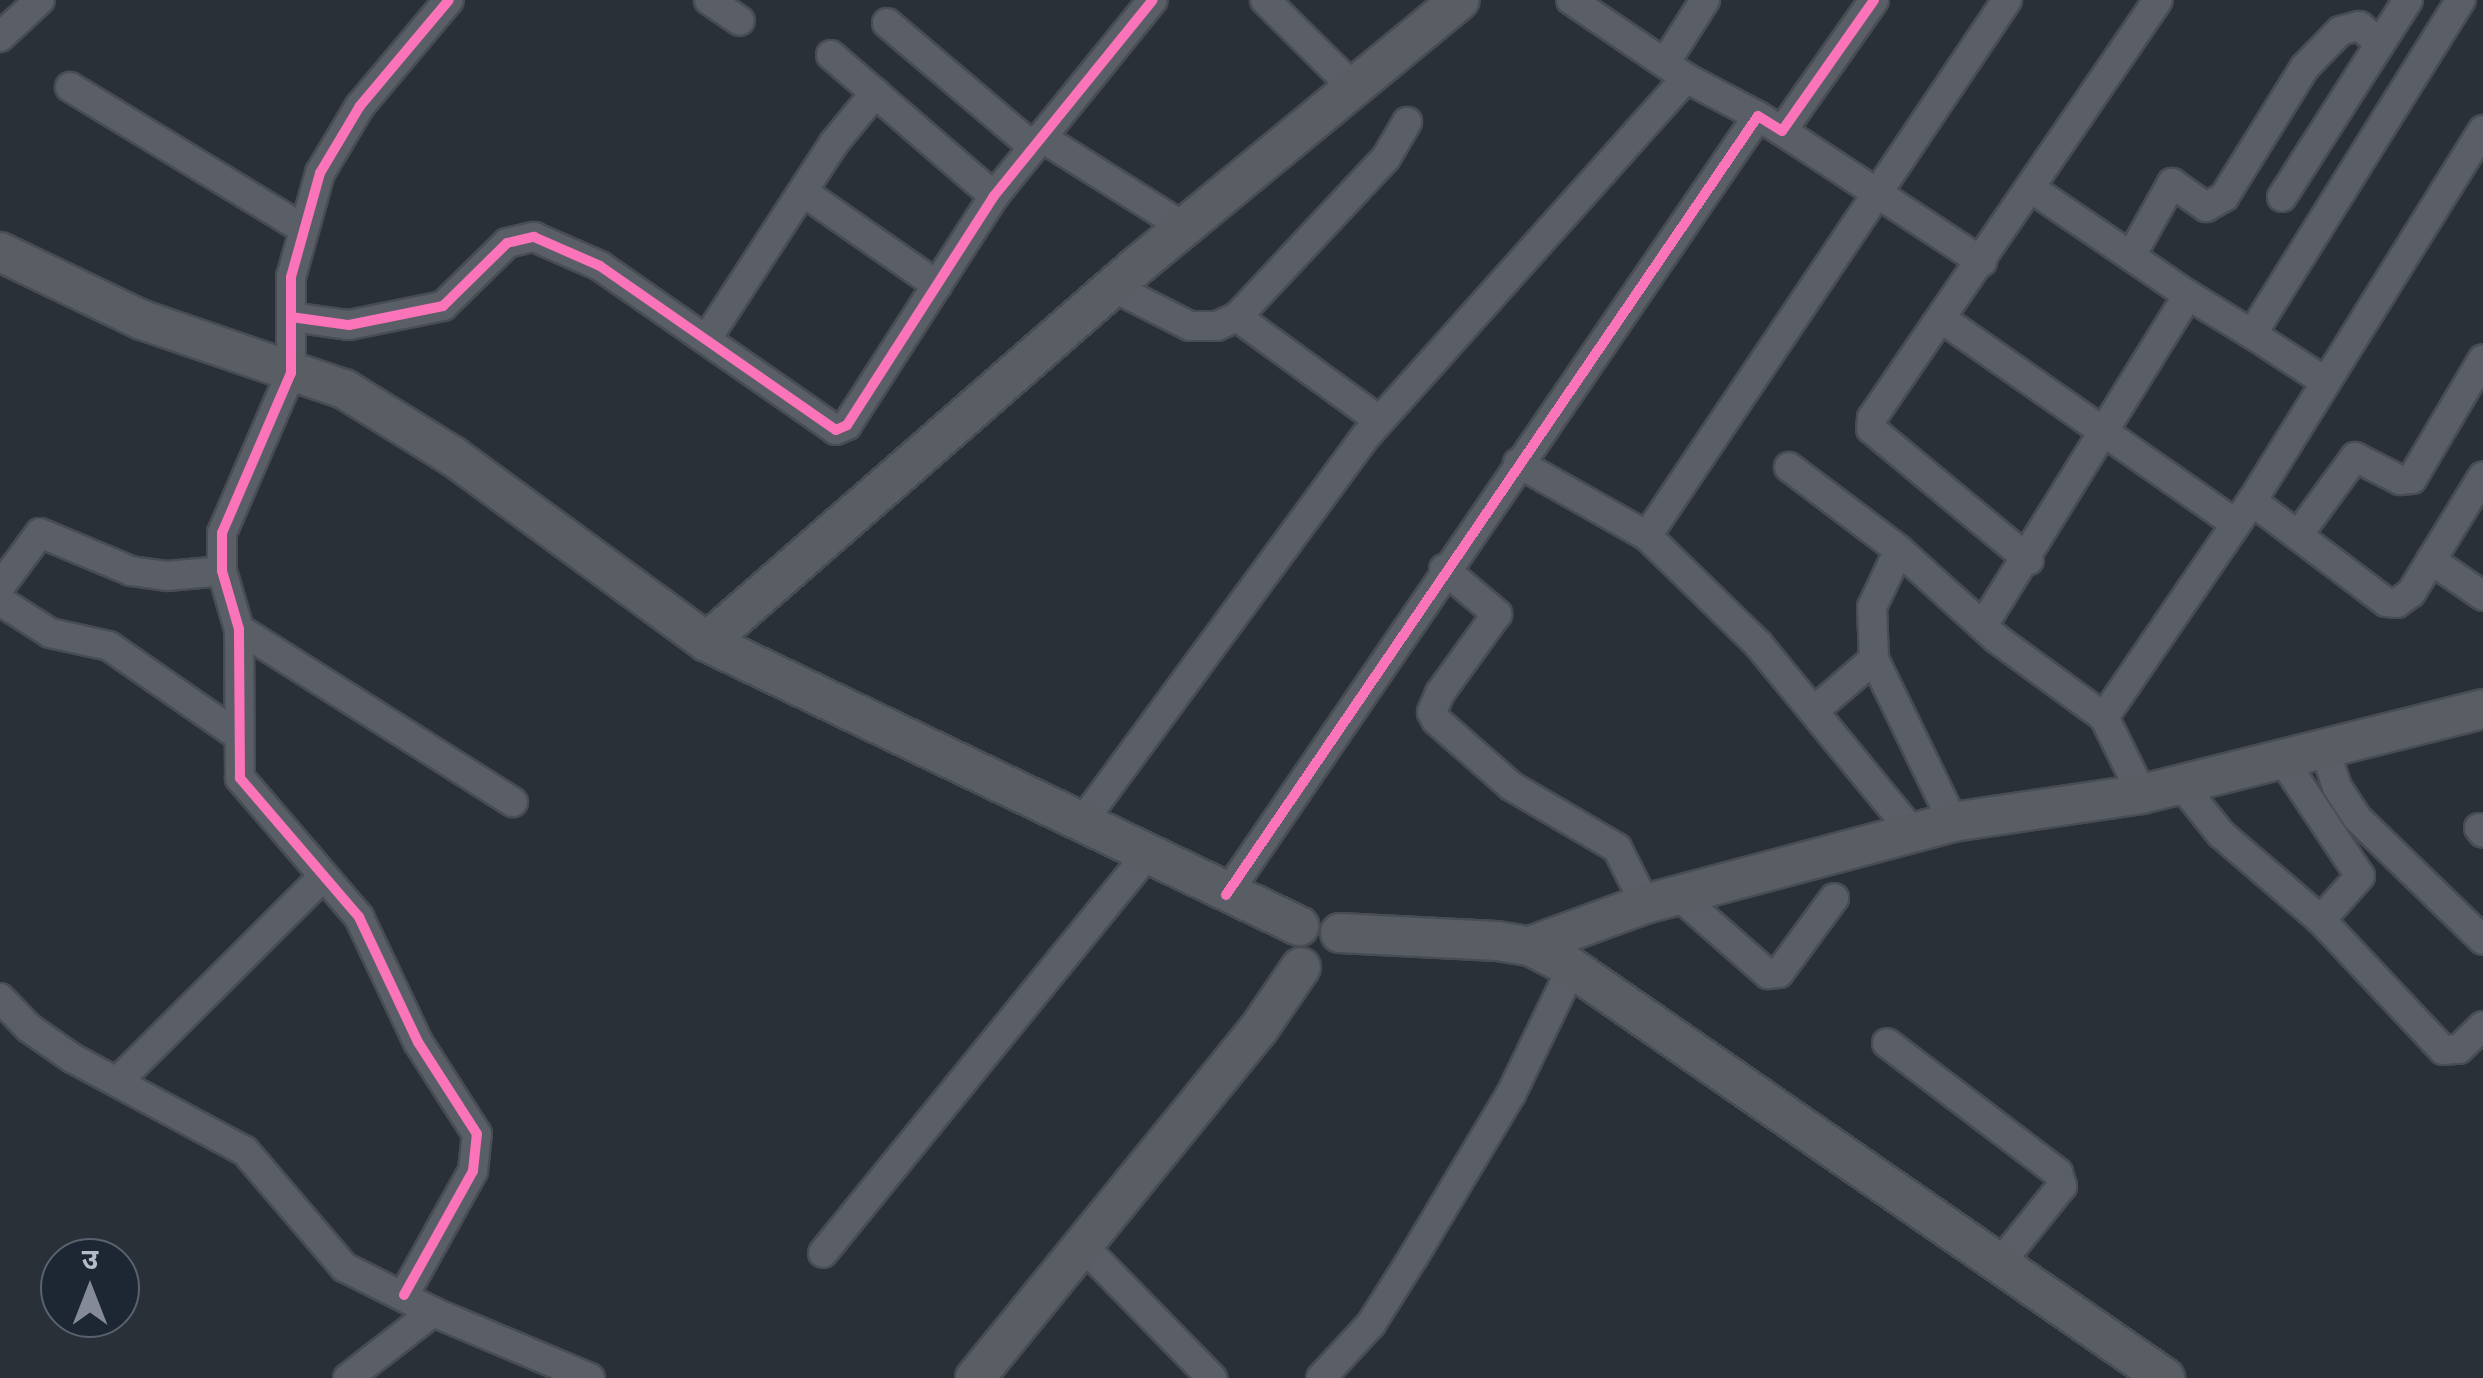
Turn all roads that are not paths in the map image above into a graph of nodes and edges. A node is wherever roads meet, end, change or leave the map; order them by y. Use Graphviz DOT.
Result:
graph roads {
  1 [pos="40,0"];
  2 [pos="449,0"];
  3 [pos="709,0"];
  4 [pos="1153,0"];
  5 [pos="1265,0"];
  6 [pos="1460,0"];
  7 [pos="1571,0"];
  8 [pos="1705,0"];
  9 [pos="1874,0"];
  10 [pos="2007,0"];
  11 [pos="2158,0"];
  12 [pos="2408,0"];
  13 [pos="2461,0"];
  14 [pos="2470,0"];
  15 [pos="2483,9"];
  16 [pos="740,22"];
  17 [pos="888,23"];
  18 [pos="0,37"];
  19 [pos="2379,42"];
  20 [pos="831,54"];
  21 [pos="1675,70"];
  22 [pos="70,87"];
  23 [pos="1353,87"];
  24 [pos="875,93"];
  25 [pos="1407,122"];
  26 [pos="1770,123"];
  27 [pos="2483,130"];
  28 [pos="1037,142"];
  29 [pos="2032,189"];
  30 [pos="1876,193"];
  31 [pos="806,194"];
  32 [pos="994,196"];
  33 [pos="2282,197"];
  34 [pos="1184,227"];
  35 [pos="302,228"];
  36 [pos="0,252"];
  37 [pos="2131,256"];
  38 [pos="1982,262"];
  39 [pos="937,285"];
  40 [pos="1113,287"];
  41 [pos="2188,295"];
  42 [pos="291,317"];
  43 [pos="1237,317"];
  44 [pos="1942,319"];
  45 [pos="2252,334"];
  46 [pos="708,337"];
  47 [pos="2483,359"];
  48 [pos="291,372"];
  49 [pos="2326,382"];
  50 [pos="1379,420"];
  51 [pos="2105,432"];
  52 [pos="1518,463"];
  53 [pos="1789,467"];
  54 [pos="2483,476"];
  55 [pos="2244,512"];
  56 [pos="2298,535"];
  57 [pos="1647,536"];
  58 [pos="1899,550"];
  59 [pos="2028,560"];
  60 [pos="2431,560"];
  61 [pos="222,570"];
  62 [pos="1444,570"];
  63 [pos="0,587"];
  64 [pos="2483,596"];
  65 [pos="0,601"];
  66 [pos="1984,624"];
  67 [pos="238,629"];
  68 [pos="707,642"];
  69 [pos="1874,659"];
  70 [pos="2483,709"];
  71 [pos="1815,710"];
  72 [pos="2104,716"];
  73 [pos="236,734"];
  74 [pos="2325,750"];
  75 [pos="2283,760"];
  76 [pos="2180,784"];
  77 [pos="2142,794"];
  78 [pos="513,802"];
  79 [pos="1953,822"];
  80 [pos="1080,825"];
  81 [pos="1913,833"];
  82 [pos="1144,857"];
  83 [pos="323,877"];
  84 [pos="1226,895"];
  85 [pos="1834,898"];
  86 [pos="1662,900"];
  87 [pos="2321,920"];
  88 [pos="1299,926"];
  89 [pos="1340,934"];
  90 [pos="2483,940"];
  91 [pos="1530,946"];
  92 [pos="1301,966"];
  93 [pos="1572,968"];
  94 [pos="0,998"];
  95 [pos="2483,1026"];
  96 [pos="1888,1043"];
  97 [pos="118,1081"];
  98 [pos="1085,1248"];
  99 [pos="823,1254"];
  100 [pos="1998,1266"];
  101 [pos="404,1295"];
  102 [pos="433,1312"];
  103 [pos="348,1378"];
  104 [pos="590,1378"];
  105 [pos="976,1378"];
  106 [pos="1212,1378"];
  107 [pos="1322,1378"];
  108 [pos="2166,1378"];
  1 -- 18 [label="street"];
  2 -- 35 [label="street"];
  3 -- 16 [label="street"];
  4 -- 28 [label="street"];
  5 -- 23 [label="street"];
  6 -- 23 [label="main road"];
  7 -- 21 [label="street"];
  8 -- 21 [label="street"];
  9 -- 26 [label="street"];
  10 -- 30 [label="street"];
  11 -- 29 [label="street"];
  12 -- 19 [label="street"];
  13 -- 45 [label="street"];
  14 -- 15 [label="street"];
  17 -- 28 [label="street"];
  19 -- 33 [label="street"];
  19 -- 37 [label="street"];
  20 -- 24 [label="street"];
  21 -- 26 [label="street"];
  21 -- 50 [label="street"];
  22 -- 35 [label="street"];
  23 -- 34 [label="main road"];
  24 -- 31 [label="street"];
  24 -- 32 [label="street"];
  25 -- 43 [label="street"];
  26 -- 30 [label="street"];
  26 -- 52 [label="street"];
  27 -- 49 [label="street"];
  28 -- 32 [label="street"];
  28 -- 34 [label="street"];
  29 -- 37 [label="street"];
  29 -- 38 [label="street"];
  30 -- 38 [label="street"];
  30 -- 57 [label="street"];
  31 -- 39 [label="street"];
  31 -- 46 [label="street"];
  32 -- 39 [label="street"];
  34 -- 40 [label="main road"];
  35 -- 42 [label="street"];
  36 -- 48 [label="main road"];
  37 -- 41 [label="street"];
  38 -- 44 [label="street"];
  39 -- 46 [label="street"];
  40 -- 43 [label="street"];
  40 -- 68 [label="main road"];
  41 -- 45 [label="street"];
  41 -- 51 [label="street"];
  42 -- 46 [label="street"];
  42 -- 48 [label="street"];
  43 -- 50 [label="street"];
  44 -- 51 [label="street"];
  44 -- 59 [label="street"];
  45 -- 49 [label="street"];
  47 -- 56 [label="street"];
  48 -- 61 [label="street"];
  48 -- 68 [label="main road"];
  49 -- 55 [label="street"];
  50 -- 80 [label="street"];
  51 -- 55 [label="street"];
  51 -- 59 [label="street"];
  52 -- 57 [label="street"];
  52 -- 62 [label="street"];
  53 -- 58 [label="street"];
  54 -- 60 [label="street"];
  55 -- 56 [label="street"];
  55 -- 72 [label="street"];
  56 -- 60 [label="street"];
  57 -- 71 [label="street"];
  58 -- 66 [label="street"];
  58 -- 69 [label="street"];
  59 -- 66 [label="street"];
  60 -- 64 [label="street"];
  61 -- 63 [label="street"];
  61 -- 67 [label="street"];
  62 -- 84 [label="street"];
  62 -- 86 [label="street"];
  65 -- 73 [label="street"];
  66 -- 72 [label="street"];
  67 -- 73 [label="street"];
  67 -- 78 [label="street"];
  68 -- 80 [label="main road"];
  69 -- 71 [label="street"];
  69 -- 79 [label="street"];
  70 -- 74 [label="main road"];
  71 -- 81 [label="street"];
  72 -- 77 [label="street"];
  73 -- 83 [label="street"];
  74 -- 75 [label="main road"];
  74 -- 90 [label="street"];
  75 -- 76 [label="main road"];
  75 -- 87 [label="street"];
  76 -- 77 [label="main road"];
  76 -- 87 [label="street"];
  77 -- 79 [label="main road"];
  79 -- 81 [label="main road"];
  80 -- 82 [label="main road"];
  81 -- 86 [label="main road"];
  82 -- 84 [label="main road"];
  82 -- 99 [label="street"];
  83 -- 97 [label="street"];
  83 -- 101 [label="street"];
  84 -- 88 [label="main road"];
  85 -- 86 [label="street"];
  86 -- 91 [label="main road"];
  87 -- 95 [label="street"];
  88 -- 89 [label="main road"];
  88 -- 92 [label="main road"];
  89 -- 91 [label="main road"];
  89 -- 92 [label="main road"];
  91 -- 93 [label="main road"];
  92 -- 98 [label="main road"];
  93 -- 100 [label="main road"];
  93 -- 107 [label="street"];
  94 -- 97 [label="street"];
  96 -- 100 [label="street"];
  97 -- 101 [label="street"];
  98 -- 105 [label="main road"];
  98 -- 106 [label="street"];
  100 -- 108 [label="main road"];
  101 -- 102 [label="street"];
  102 -- 103 [label="street"];
  102 -- 104 [label="street"];
}
